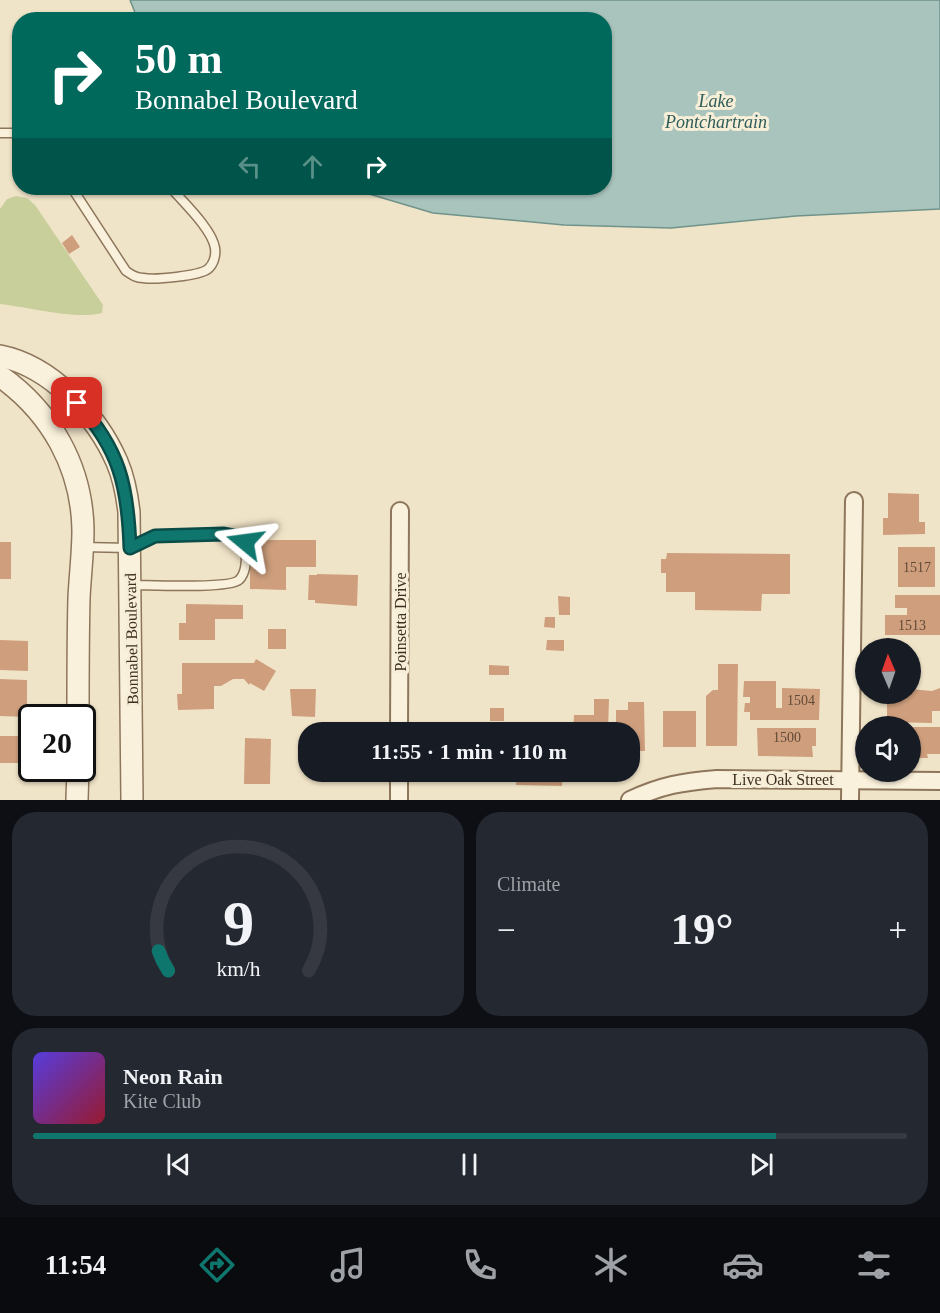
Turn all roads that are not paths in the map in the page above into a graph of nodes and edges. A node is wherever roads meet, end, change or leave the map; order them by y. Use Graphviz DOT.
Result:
graph roads {
  1 [pos="77,195"];
  2 [pos="177,195"];
  3 [pos="0,356"];
  4 [pos="0,376"];
  5 [pos="854,501"];
  6 [pos="400,511"];
  7 [pos="82,547"];
  8 [pos="130,548"];
  9 [pos="130,585"];
  10 [pos="78,704"];
  11 [pos="399,722"];
  12 [pos="850,780"];
  13 [pos="940,781"];
  14 [pos="78,782"];
  15 [pos="399,782"];
  16 [pos="77,800"];
  17 [pos="132,800"];
  18 [pos="399,800"];
  19 [pos="630,800"];
  20 [pos="850,800"];
  1 -- 2 [label="lane"];
  3 -- 8 [label="street, Bonnabel Boulevard"];
  4 -- 7 [label="street"];
  5 -- 12 [label="street"];
  6 -- 11 [label="street, Poinsetta Drive"];
  7 -- 8 [label="lane"];
  7 -- 10 [label="street"];
  8 -- 9 [label="street, Bonnabel Boulevard"];
  8 -- 9 [label="lane"];
  9 -- 17 [label="street, Bonnabel Boulevard"];
  12 -- 13 [label="street, Live Oak Street"];
  12 -- 19 [label="street, Live Oak Street"];
  12 -- 20 [label="street"];
  14 -- 16 [label="street"];
  15 -- 18 [label="street"];
}
